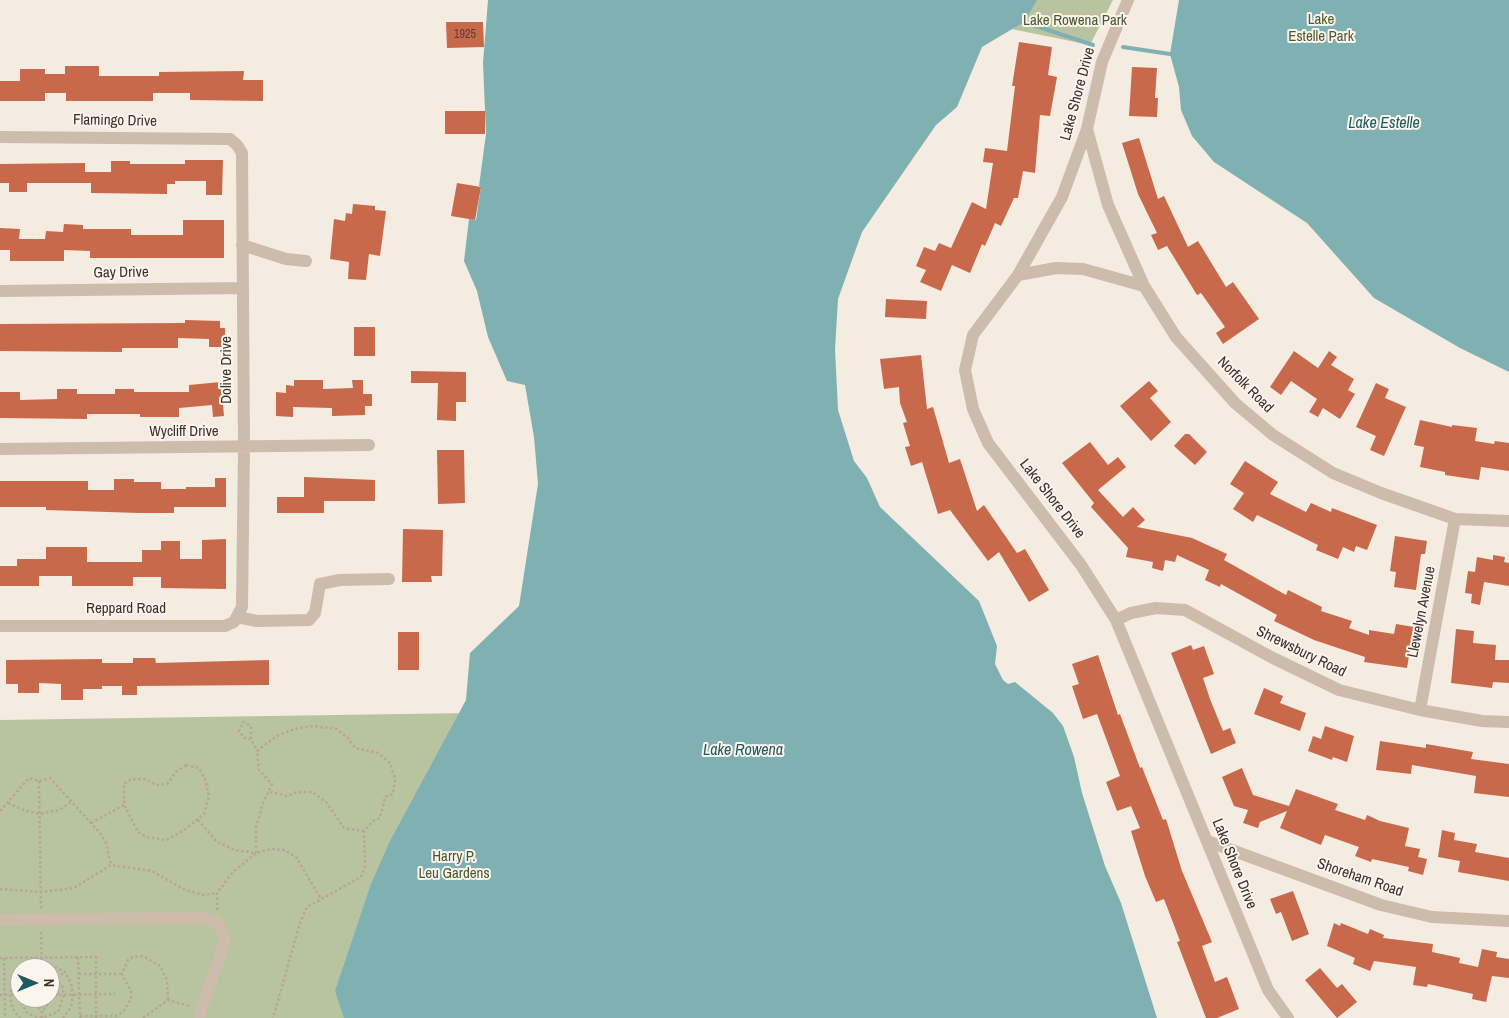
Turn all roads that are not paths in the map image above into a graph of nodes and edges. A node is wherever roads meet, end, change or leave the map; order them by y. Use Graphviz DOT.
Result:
graph roads {
  1 [pos="1128,0"];
  2 [pos="1087,129"];
  3 [pos="0,136"];
  4 [pos="230,139"];
  5 [pos="242,245"];
  6 [pos="306,261"];
  7 [pos="1018,275"];
  8 [pos="1144,286"];
  9 [pos="242,288"];
  10 [pos="0,291"];
  11 [pos="369,445"];
  12 [pos="244,448"];
  13 [pos="0,449"];
  14 [pos="1456,519"];
  15 [pos="1509,521"];
  16 [pos="388,579"];
  17 [pos="240,612"];
  18 [pos="1116,620"];
  19 [pos="0,626"];
  20 [pos="1420,710"];
  21 [pos="1509,722"];
  22 [pos="1207,840"];
  23 [pos="0,920"];
  24 [pos="1509,921"];
  25 [pos="201,1014"];
  26 [pos="1288,1018"];
  1 -- 2 [label="street, Lake Shore Drive"];
  2 -- 7 [label="street, Lake Shore Drive"];
  2 -- 8 [label="street, Norfolk Road"];
  3 -- 4 [label="street, Flamingo Drive"];
  4 -- 5 [label="street, Dolive Drive"];
  5 -- 6 [label="street"];
  5 -- 9 [label="street, Dolive Drive"];
  7 -- 8 [label="street"];
  7 -- 18 [label="street, Lake Shore Drive"];
  8 -- 14 [label="street, Norfolk Road"];
  9 -- 10 [label="street, Gay Drive"];
  9 -- 12 [label="street, Dolive Drive"];
  11 -- 12 [label="street, Wycliff Drive"];
  12 -- 13 [label="street, Wycliff Drive"];
  12 -- 17 [label="street, Dolive Drive"];
  14 -- 15 [label="street, Norfolk Road"];
  14 -- 20 [label="street, Llewelyn Avenue"];
  16 -- 17 [label="street"];
  17 -- 19 [label="street, Reppard Road"];
  18 -- 20 [label="street, Shrewsbury Road"];
  18 -- 22 [label="street, Lake Shore Drive"];
  20 -- 21 [label="street, Shrewsbury Road"];
  22 -- 24 [label="street, Shoreham Road"];
  22 -- 26 [label="street, Lake Shore Drive"];
  23 -- 25 [label="street"];
}
